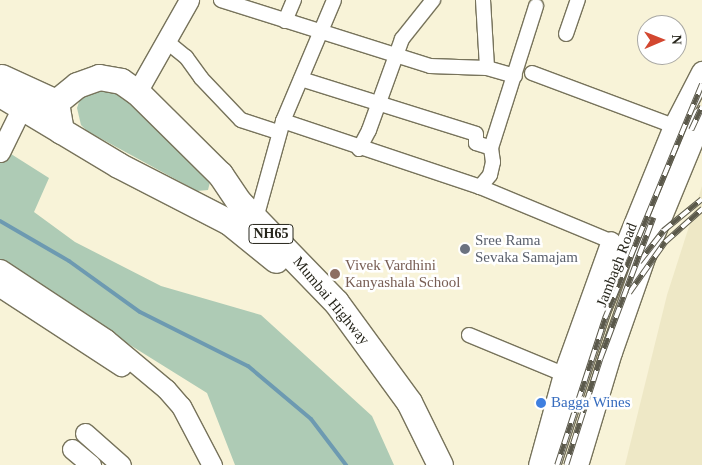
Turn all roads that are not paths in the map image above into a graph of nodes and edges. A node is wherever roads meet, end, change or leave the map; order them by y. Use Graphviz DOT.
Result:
graph roads {
  1 [pos="189,0"];
  2 [pos="294,0"];
  3 [pos="334,0"];
  4 [pos="434,0"];
  5 [pos="483,0"];
  6 [pos="578,0"];
  7 [pos="226,1"];
  8 [pos="536,6"];
  9 [pos="285,21"];
  10 [pos="321,32"];
  11 [pos="566,34"];
  12 [pos="166,41"];
  13 [pos="394,56"];
  14 [pos="488,68"];
  15 [pos="702,72"];
  16 [pos="532,73"];
  17 [pos="515,76"];
  18 [pos="301,79"];
  19 [pos="138,92"];
  20 [pos="5,96"];
  21 [pos="56,102"];
  22 [pos="378,105"];
  23 [pos="702,117"];
  24 [pos="281,126"];
  25 [pos="674,126"];
  26 [pos="62,131"];
  27 [pos="492,148"];
  28 [pos="359,149"];
  29 [pos="0,152"];
  30 [pos="480,187"];
  31 [pos="251,227"];
  32 [pos="618,244"];
  33 [pos="0,269"];
  34 [pos="0,288"];
  35 [pos="469,335"];
  36 [pos="563,374"];
  37 [pos="85,433"];
  38 [pos="72,449"];
  39 [pos="91,465"];
  40 [pos="122,465"];
  41 [pos="198,465"];
  42 [pos="212,465"];
  43 [pos="424,465"];
  44 [pos="440,465"];
  45 [pos="538,465"];
  46 [pos="549,465"];
  47 [pos="577,465"];
  1 -- 12 [label="street"];
  2 -- 9 [label="street"];
  3 -- 10 [label="street"];
  4 -- 13 [label="street"];
  5 -- 14 [label="street"];
  6 -- 11 [label="street"];
  7 -- 9 [label="street"];
  8 -- 17 [label="street"];
  9 -- 10 [label="street"];
  10 -- 13 [label="street"];
  10 -- 18 [label="street"];
  12 -- 19 [label="street"];
  12 -- 24 [label="street"];
  13 -- 14 [label="street"];
  13 -- 22 [label="street"];
  14 -- 17 [label="street"];
  15 -- 25 [label="main road, Jambagh Road"];
  16 -- 25 [label="street"];
  17 -- 27 [label="street"];
  18 -- 22 [label="street"];
  18 -- 24 [label="street"];
  19 -- 21 [label="highway, Mumbai Highway / NH65"];
  19 -- 31 [label="highway, Mumbai Highway / NH65"];
  20 -- 21 [label="highway"];
  20 -- 26 [label="highway, Mumbai Highway / NH65"];
  20 -- 29 [label="street"];
  21 -- 26 [label="highway"];
  22 -- 27 [label="street"];
  22 -- 28 [label="street"];
  23 -- 47 [label="main road, Jambagh Road"];
  24 -- 28 [label="street"];
  24 -- 31 [label="street"];
  25 -- 32 [label="main road, Jambagh Road"];
  26 -- 31 [label="highway, Mumbai Highway / NH65"];
  27 -- 30 [label="street"];
  28 -- 30 [label="street"];
  30 -- 32 [label="street"];
  31 -- 43 [label="highway, Mumbai Highway / NH65"];
  31 -- 44 [label="highway, Mumbai Highway / NH65"];
  32 -- 36 [label="street"];
  32 -- 46 [label="main road, Jambagh Road"];
  33 -- 42 [label="street"];
  34 -- 41 [label="street"];
  35 -- 36 [label="street"];
  36 -- 45 [label="street"];
  37 -- 40 [label="street"];
  38 -- 39 [label="street"];
}
